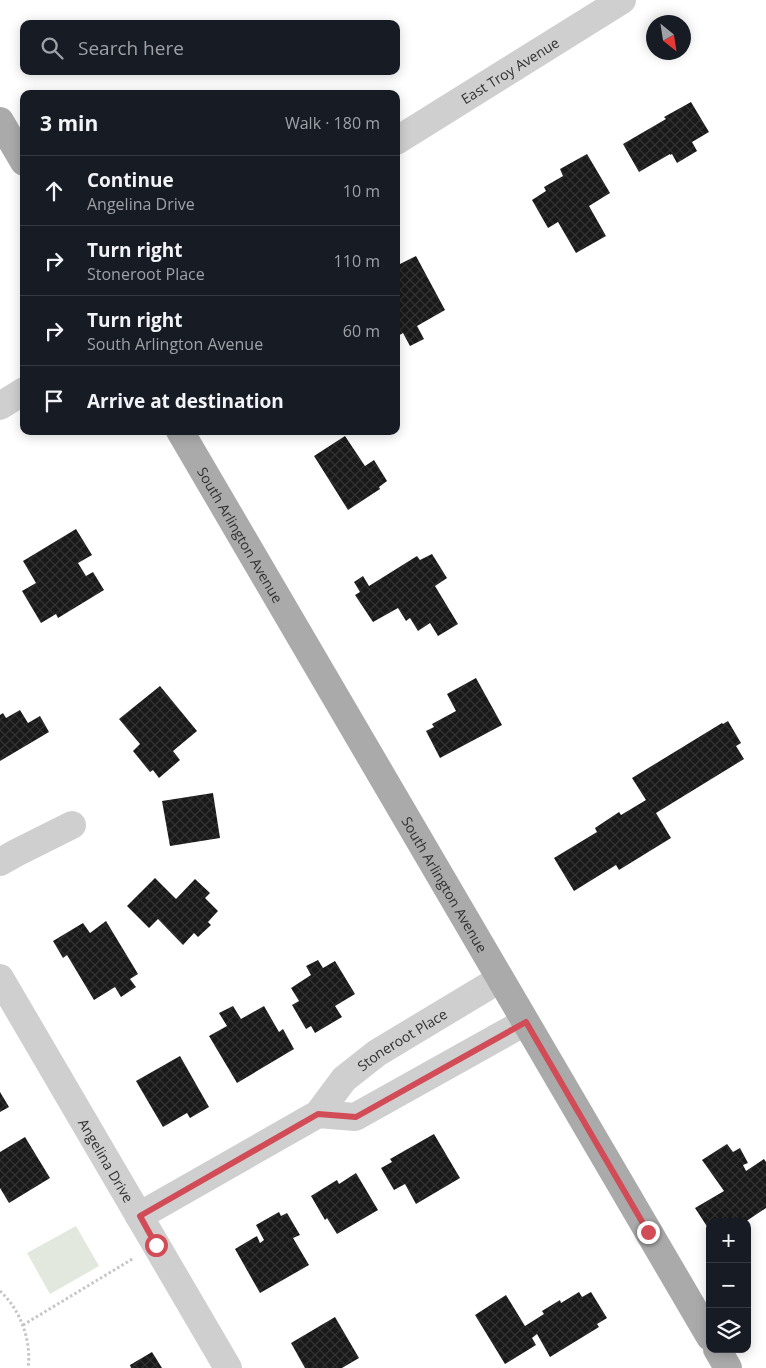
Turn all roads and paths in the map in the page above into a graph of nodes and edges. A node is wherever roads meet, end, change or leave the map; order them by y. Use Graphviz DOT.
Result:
graph roads {
  1 [pos="622,0"];
  2 [pos="0,121"];
  3 [pos="400,139"];
  4 [pos="20,155"];
  5 [pos="20,394"];
  6 [pos="0,406"];
  7 [pos="182,435"];
  8 [pos="72,824"];
  9 [pos="0,862"];
  10 [pos="0,978"];
  11 [pos="500,979"];
  12 [pos="526,1022"];
  13 [pos="318,1114"];
  14 [pos="140,1216"];
  15 [pos="156,1245"];
  16 [pos="0,1291"];
  17 [pos="23,1326"];
  18 [pos="706,1330"];
  19 [pos="719,1353"];
  20 [pos="28,1368"];
  21 [pos="228,1368"];
  22 [pos="728,1368"];
  1 -- 3 [label="street, East Troy Avenue"];
  2 -- 4 [label="main road"];
  5 -- 6 [label="street"];
  7 -- 11 [label="main road, South Arlington Avenue"];
  8 -- 9 [label="street"];
  10 -- 14 [label="street, Angelina Drive"];
  11 -- 12 [label="main road, South Arlington Avenue"];
  11 -- 13 [label="street, Stoneroot Place"];
  12 -- 13 [label="street"];
  12 -- 18 [label="main road, South Arlington Avenue"];
  13 -- 14 [label="street, Stoneroot Place"];
  14 -- 15 [label="street, Angelina Drive"];
  15 -- 17 [label="path"];
  15 -- 21 [label="street, Angelina Drive"];
  16 -- 17 [label="path"];
  17 -- 20 [label="path"];
  19 -- 22 [label="main road"];
}
